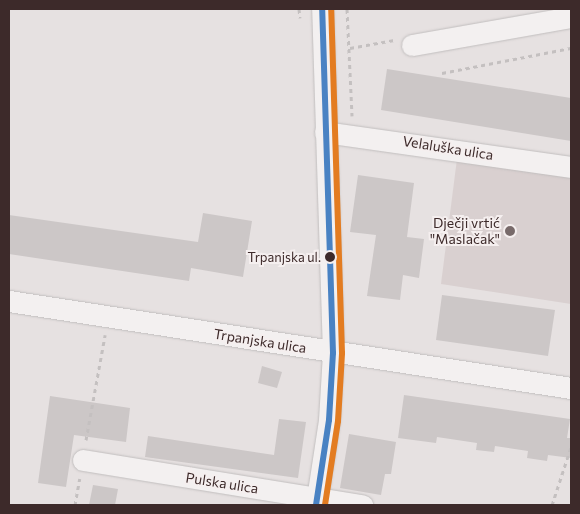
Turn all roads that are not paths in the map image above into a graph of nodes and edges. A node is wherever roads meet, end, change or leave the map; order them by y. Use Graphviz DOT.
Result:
graph roads {
  1 [pos="322,9"];
  2 [pos="571,17"];
  3 [pos="412,45"];
  4 [pos="325,132"];
  5 [pos="571,167"];
  6 [pos="9,301"];
  7 [pos="333,353"];
  8 [pos="571,388"];
  9 [pos="83,460"];
  10 [pos="316,502"];
  11 [pos="362,505"];
  1 -- 4 [label="street"];
  2 -- 3 [label="street"];
  4 -- 5 [label="street, Velaluška ulica"];
  4 -- 7 [label="street"];
  6 -- 7 [label="street, Trpanjska ulica"];
  7 -- 8 [label="street, Trpanjska ulica"];
  7 -- 10 [label="street"];
  9 -- 10 [label="street, Pulska ulica"];
  10 -- 11 [label="street, Pulska ulica"];
}
